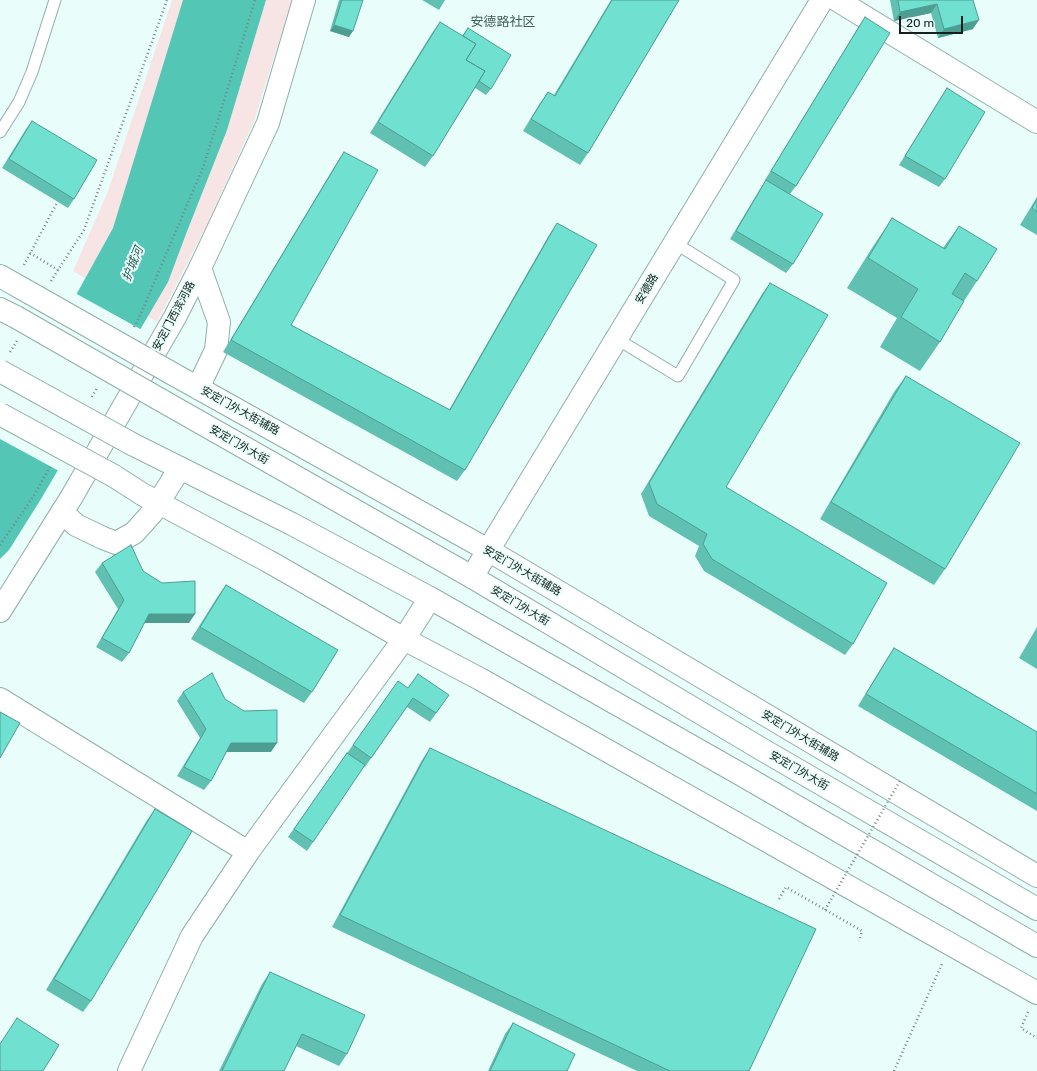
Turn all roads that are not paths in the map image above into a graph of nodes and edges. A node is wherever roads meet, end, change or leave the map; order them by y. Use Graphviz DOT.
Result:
graph roads {
  1 [pos="55,0"];
  2 [pos="304,0"];
  3 [pos="822,0"];
  4 [pos="837,0"];
  5 [pos="1037,122"];
  6 [pos="0,132"];
  7 [pos="675,243"];
  8 [pos="200,268"];
  9 [pos="0,276"];
  10 [pos="12,321"];
  11 [pos="617,339"];
  12 [pos="4,364"];
  13 [pos="198,388"];
  14 [pos="0,414"];
  15 [pos="180,468"];
  16 [pos="158,503"];
  17 [pos="62,512"];
  18 [pos="488,550"];
  19 [pos="472,577"];
  20 [pos="430,598"];
  21 [pos="0,611"];
  22 [pos="404,639"];
  23 [pos="0,699"];
  24 [pos="248,852"];
  25 [pos="1037,876"];
  26 [pos="1037,909"];
  27 [pos="1037,946"];
  28 [pos="1032,1002"];
  29 [pos="129,1071"];
  1 -- 6 [label="lane"];
  2 -- 8 [label="street, 安定门西滨河路"];
  3 -- 7 [label="street, 安德路"];
  4 -- 5 [label="street"];
  7 -- 11 [label="street, 安德路"];
  7 -- 11 [label="lane"];
  8 -- 13 [label="street"];
  8 -- 17 [label="street, 安定门西滨河路"];
  9 -- 13 [label="street, 安定门外大街辅路, bridge"];
  10 -- 19 [label="street, 安定门外大街, bridge"];
  11 -- 18 [label="street, 安德路"];
  12 -- 15 [label="street, bridge"];
  13 -- 18 [label="street, 安定门外大街辅路"];
  14 -- 16 [label="street, bridge"];
  15 -- 16 [label="street"];
  15 -- 20 [label="street"];
  16 -- 17 [label="street"];
  16 -- 22 [label="street"];
  17 -- 21 [label="street, 安定门西滨河路"];
  18 -- 19 [label="street, 安德路"];
  18 -- 25 [label="street, 安定门外大街辅路"];
  19 -- 26 [label="street, 安定门外大街"];
  20 -- 22 [label="street"];
  20 -- 27 [label="street"];
  22 -- 24 [label="street"];
  22 -- 28 [label="street"];
  23 -- 24 [label="street"];
  24 -- 29 [label="street"];
}
